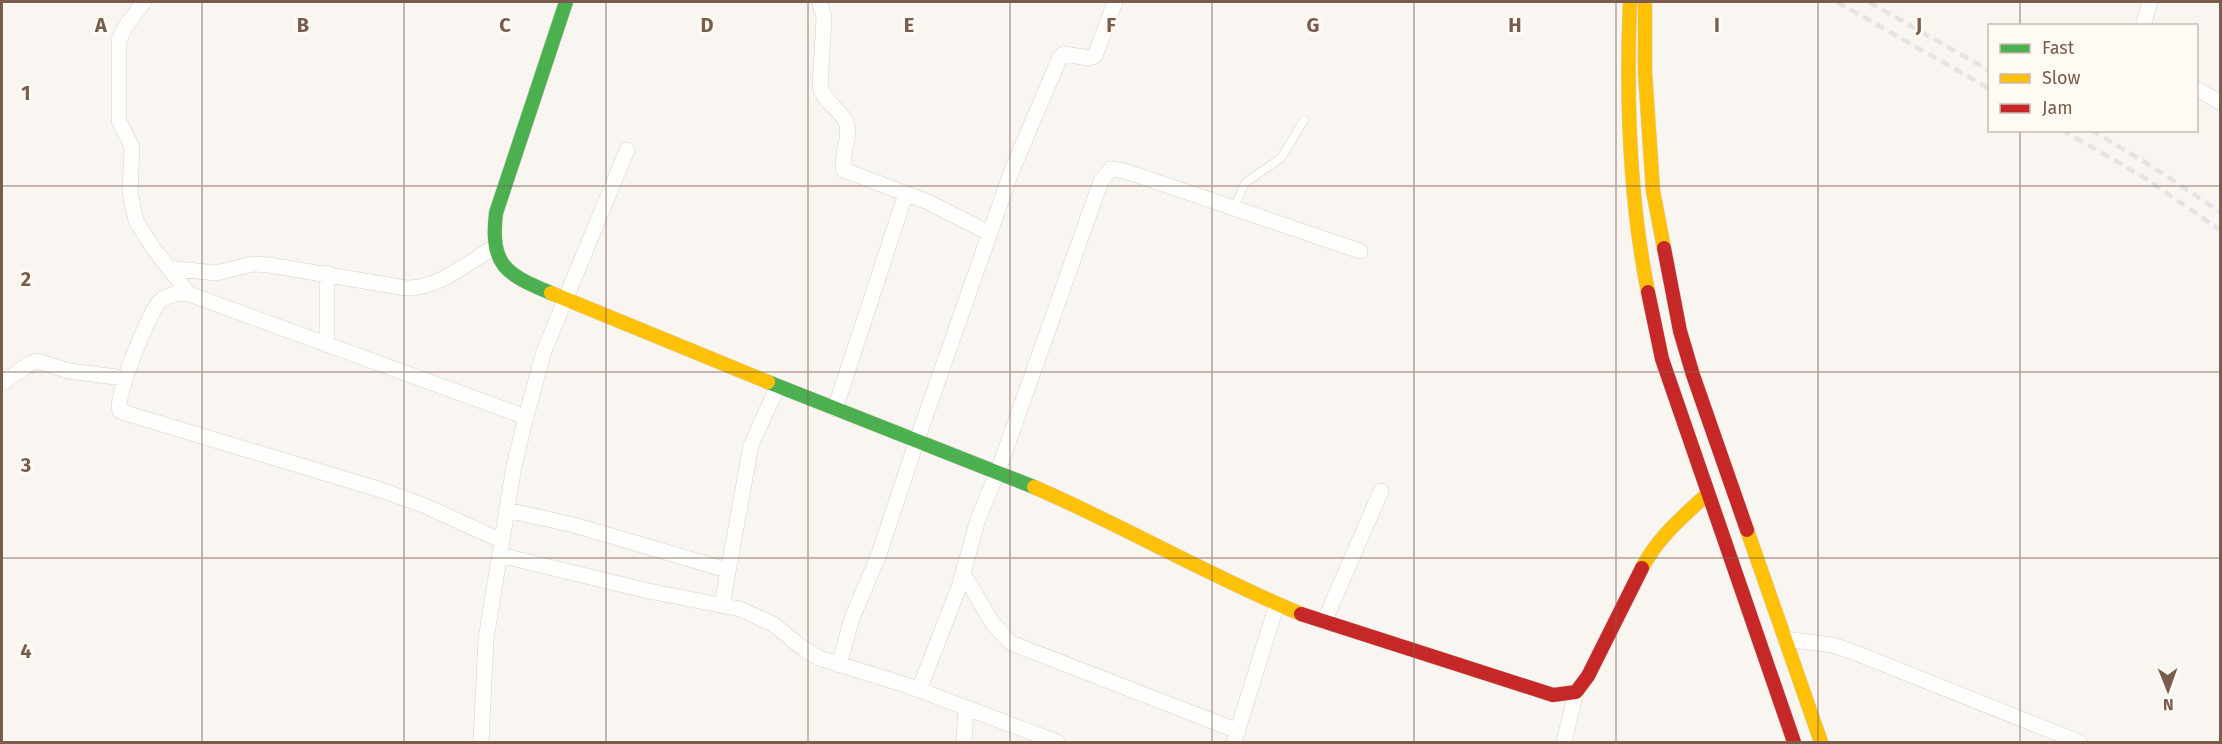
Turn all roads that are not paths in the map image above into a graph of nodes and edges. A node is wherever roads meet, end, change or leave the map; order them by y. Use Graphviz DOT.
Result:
graph roads {
  1 [pos="144,2"];
  2 [pos="566,2"];
  3 [pos="820,2"];
  4 [pos="1115,2"];
  5 [pos="1619,2"];
  6 [pos="1630,2"];
  7 [pos="1645,2"];
  8 [pos="2133,2"];
  9 [pos="2149,5"];
  10 [pos="2144,24"];
  11 [pos="2198,90"];
  12 [pos="2220,102"];
  13 [pos="1304,120"];
  14 [pos="627,150"];
  15 [pos="906,193"];
  16 [pos="1234,208"];
  17 [pos="990,233"];
  18 [pos="493,248"];
  19 [pos="1360,251"];
  20 [pos="168,268"];
  21 [pos="327,273"];
  22 [pos="189,294"];
  23 [pos="566,298"];
  24 [pos="327,345"];
  25 [pos="124,378"];
  26 [pos="2,383"];
  27 [pos="778,386"];
  28 [pos="835,409"];
  29 [pos="526,417"];
  30 [pos="916,440"];
  31 [pos="998,471"];
  32 [pos="1381,491"];
  33 [pos="1703,498"];
  34 [pos="507,510"];
  35 [pos="501,548"];
  36 [pos="727,570"];
  37 [pos="963,573"];
  38 [pos="1277,604"];
  39 [pos="722,605"];
  40 [pos="1324,621"];
  41 [pos="1785,639"];
  42 [pos="839,665"];
  43 [pos="919,690"];
  44 [pos="1576,692"];
  45 [pos="966,708"];
  46 [pos="1236,737"];
  47 [pos="481,742"];
  48 [pos="964,742"];
  49 [pos="1057,742"];
  50 [pos="1564,742"];
  51 [pos="1788,742"];
  52 [pos="1794,742"];
  53 [pos="1821,742"];
  54 [pos="2079,742"];
  1 -- 20 [label="street"];
  2 -- 18 [label="main road"];
  3 -- 15 [label="street"];
  4 -- 17 [label="street"];
  5 -- 33 [label="main road"];
  6 -- 52 [label="main road"];
  7 -- 41 [label="main road"];
  8 -- 9 [label="street"];
  9 -- 10 [label="street"];
  11 -- 12 [label="street"];
  13 -- 16 [label="lane"];
  14 -- 23 [label="street"];
  15 -- 17 [label="street"];
  15 -- 28 [label="street"];
  16 -- 19 [label="street"];
  16 -- 31 [label="street"];
  17 -- 30 [label="street"];
  18 -- 21 [label="street"];
  18 -- 23 [label="main road"];
  20 -- 21 [label="street"];
  20 -- 22 [label="street"];
  21 -- 24 [label="street"];
  22 -- 24 [label="street"];
  22 -- 25 [label="street"];
  23 -- 27 [label="main road"];
  23 -- 29 [label="street"];
  24 -- 29 [label="street"];
  25 -- 26 [label="street"];
  25 -- 35 [label="street"];
  27 -- 28 [label="main road"];
  27 -- 36 [label="street"];
  28 -- 30 [label="main road"];
  29 -- 34 [label="street"];
  30 -- 31 [label="main road"];
  30 -- 42 [label="street"];
  31 -- 37 [label="street"];
  31 -- 38 [label="main road"];
  32 -- 40 [label="street"];
  33 -- 44 [label="main road"];
  33 -- 51 [label="main road"];
  34 -- 35 [label="street"];
  34 -- 36 [label="street"];
  35 -- 39 [label="street"];
  35 -- 47 [label="street"];
  36 -- 39 [label="street"];
  37 -- 43 [label="street"];
  37 -- 46 [label="street"];
  38 -- 40 [label="main road"];
  38 -- 46 [label="street"];
  39 -- 42 [label="street"];
  40 -- 44 [label="main road"];
  41 -- 53 [label="main road"];
  41 -- 54 [label="street"];
  42 -- 43 [label="street"];
  43 -- 45 [label="street"];
  44 -- 50 [label="street"];
  45 -- 48 [label="street"];
  45 -- 49 [label="street"];
}
